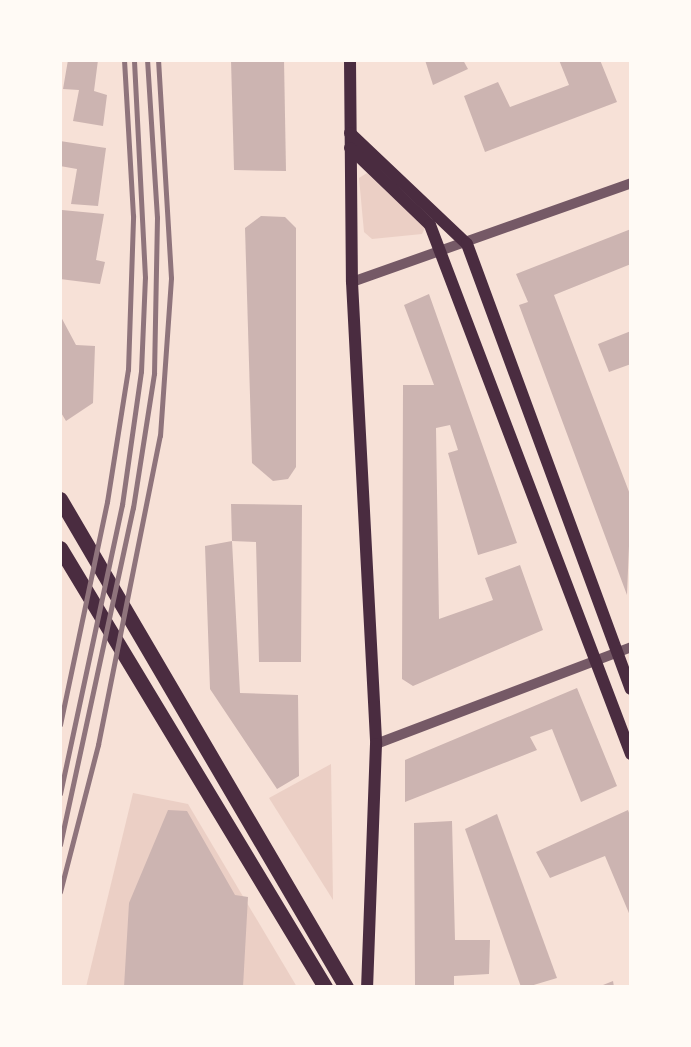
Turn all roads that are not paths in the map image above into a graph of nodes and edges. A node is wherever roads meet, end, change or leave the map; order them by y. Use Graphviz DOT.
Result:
graph roads {
  1 [pos="350,60"];
  2 [pos="350,133"];
  3 [pos="350,148"];
  4 [pos="631,183"];
  5 [pos="467,244"];
  6 [pos="440,254"];
  7 [pos="352,282"];
  8 [pos="60,498"];
  9 [pos="60,548"];
  10 [pos="631,647"];
  11 [pos="617,652"];
  12 [pos="596,660"];
  13 [pos="631,689"];
  14 [pos="376,744"];
  15 [pos="631,754"];
  16 [pos="324,983"];
  17 [pos="346,987"];
  18 [pos="367,987"];
  1 -- 2 [label="main road"];
  2 -- 3 [label="main road"];
  2 -- 5 [label="main road"];
  3 -- 6 [label="main road"];
  3 -- 7 [label="main road"];
  4 -- 5 [label="street"];
  5 -- 6 [label="street"];
  5 -- 11 [label="main road"];
  6 -- 7 [label="street"];
  6 -- 12 [label="main road"];
  7 -- 14 [label="main road"];
  8 -- 17 [label="main road"];
  9 -- 16 [label="main road"];
  10 -- 11 [label="street"];
  11 -- 12 [label="street"];
  11 -- 13 [label="main road"];
  12 -- 14 [label="street"];
  12 -- 15 [label="main road"];
  14 -- 18 [label="main road"];
}
